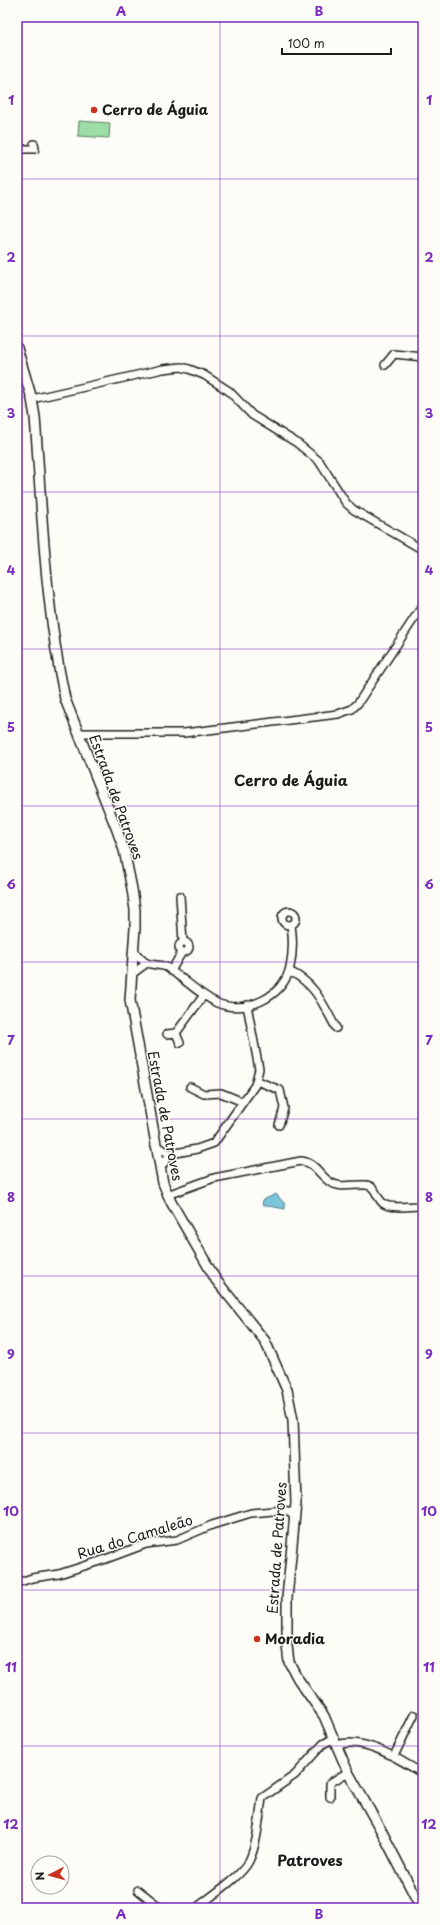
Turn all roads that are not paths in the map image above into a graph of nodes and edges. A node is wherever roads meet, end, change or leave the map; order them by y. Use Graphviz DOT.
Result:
graph roads {
  1 [pos="34,144"];
  2 [pos="18,148"];
  3 [pos="17,348"];
  4 [pos="423,357"];
  5 [pos="385,365"];
  6 [pos="32,399"];
  7 [pos="423,550"];
  8 [pos="423,605"];
  9 [pos="78,733"];
  10 [pos="180,896"];
  11 [pos="291,925"];
  12 [pos="134,951"];
  13 [pos="147,963"];
  14 [pos="171,970"];
  15 [pos="289,971"];
  16 [pos="132,974"];
  17 [pos="204,995"];
  18 [pos="247,1006"];
  19 [pos="336,1028"];
  20 [pos="176,1033"];
  21 [pos="167,1034"];
  22 [pos="180,1043"];
  23 [pos="257,1080"];
  24 [pos="190,1087"];
  25 [pos="243,1102"];
  26 [pos="279,1125"];
  27 [pos="155,1145"];
  28 [pos="176,1153"];
  29 [pos="160,1169"];
  30 [pos="167,1195"];
  31 [pos="423,1206"];
  32 [pos="296,1503"];
  33 [pos="284,1510"];
  34 [pos="295,1519"];
  35 [pos="17,1583"];
  36 [pos="414,1715"];
  37 [pos="335,1742"];
  38 [pos="394,1756"];
  39 [pos="348,1772"];
  40 [pos="423,1774"];
  41 [pos="330,1797"];
  42 [pos="138,1890"];
  43 [pos="418,1906"];
  44 [pos="161,1908"];
  45 [pos="196,1908"];
  1 -- 2 [label="street"];
  3 -- 6 [label="street, Estrada de Patroves"];
  4 -- 5 [label="street"];
  6 -- 7 [label="street"];
  6 -- 9 [label="street, Estrada de Patroves"];
  8 -- 9 [label="street"];
  9 -- 12 [label="street, Estrada de Patroves"];
  10 -- 14 [label="street"];
  11 -- 15 [label="street"];
  12 -- 13 [label="street"];
  12 -- 16 [label="street, Estrada de Patroves"];
  13 -- 14 [label="street"];
  13 -- 16 [label="street"];
  14 -- 17 [label="street"];
  15 -- 18 [label="street"];
  15 -- 19 [label="street"];
  16 -- 27 [label="street, Estrada de Patroves"];
  17 -- 18 [label="street"];
  17 -- 20 [label="street"];
  18 -- 23 [label="street"];
  20 -- 21 [label="street"];
  20 -- 22 [label="street"];
  23 -- 25 [label="street"];
  23 -- 26 [label="street"];
  24 -- 25 [label="street"];
  25 -- 28 [label="street"];
  27 -- 28 [label="street"];
  27 -- 29 [label="street, Estrada de Patroves"];
  28 -- 29 [label="street"];
  29 -- 30 [label="street, Estrada de Patroves"];
  30 -- 31 [label="street"];
  30 -- 32 [label="street, Estrada de Patroves"];
  32 -- 33 [label="street"];
  32 -- 34 [label="street, Estrada de Patroves"];
  33 -- 34 [label="street"];
  33 -- 35 [label="street, Rua do Camaleão"];
  34 -- 37 [label="street, Estrada de Patroves"];
  36 -- 38 [label="street"];
  37 -- 38 [label="street"];
  37 -- 39 [label="street, Estrada de Patroves"];
  37 -- 45 [label="street"];
  38 -- 40 [label="street"];
  39 -- 41 [label="street"];
  39 -- 43 [label="street, Estrada de Patroves"];
  42 -- 44 [label="street"];
}
